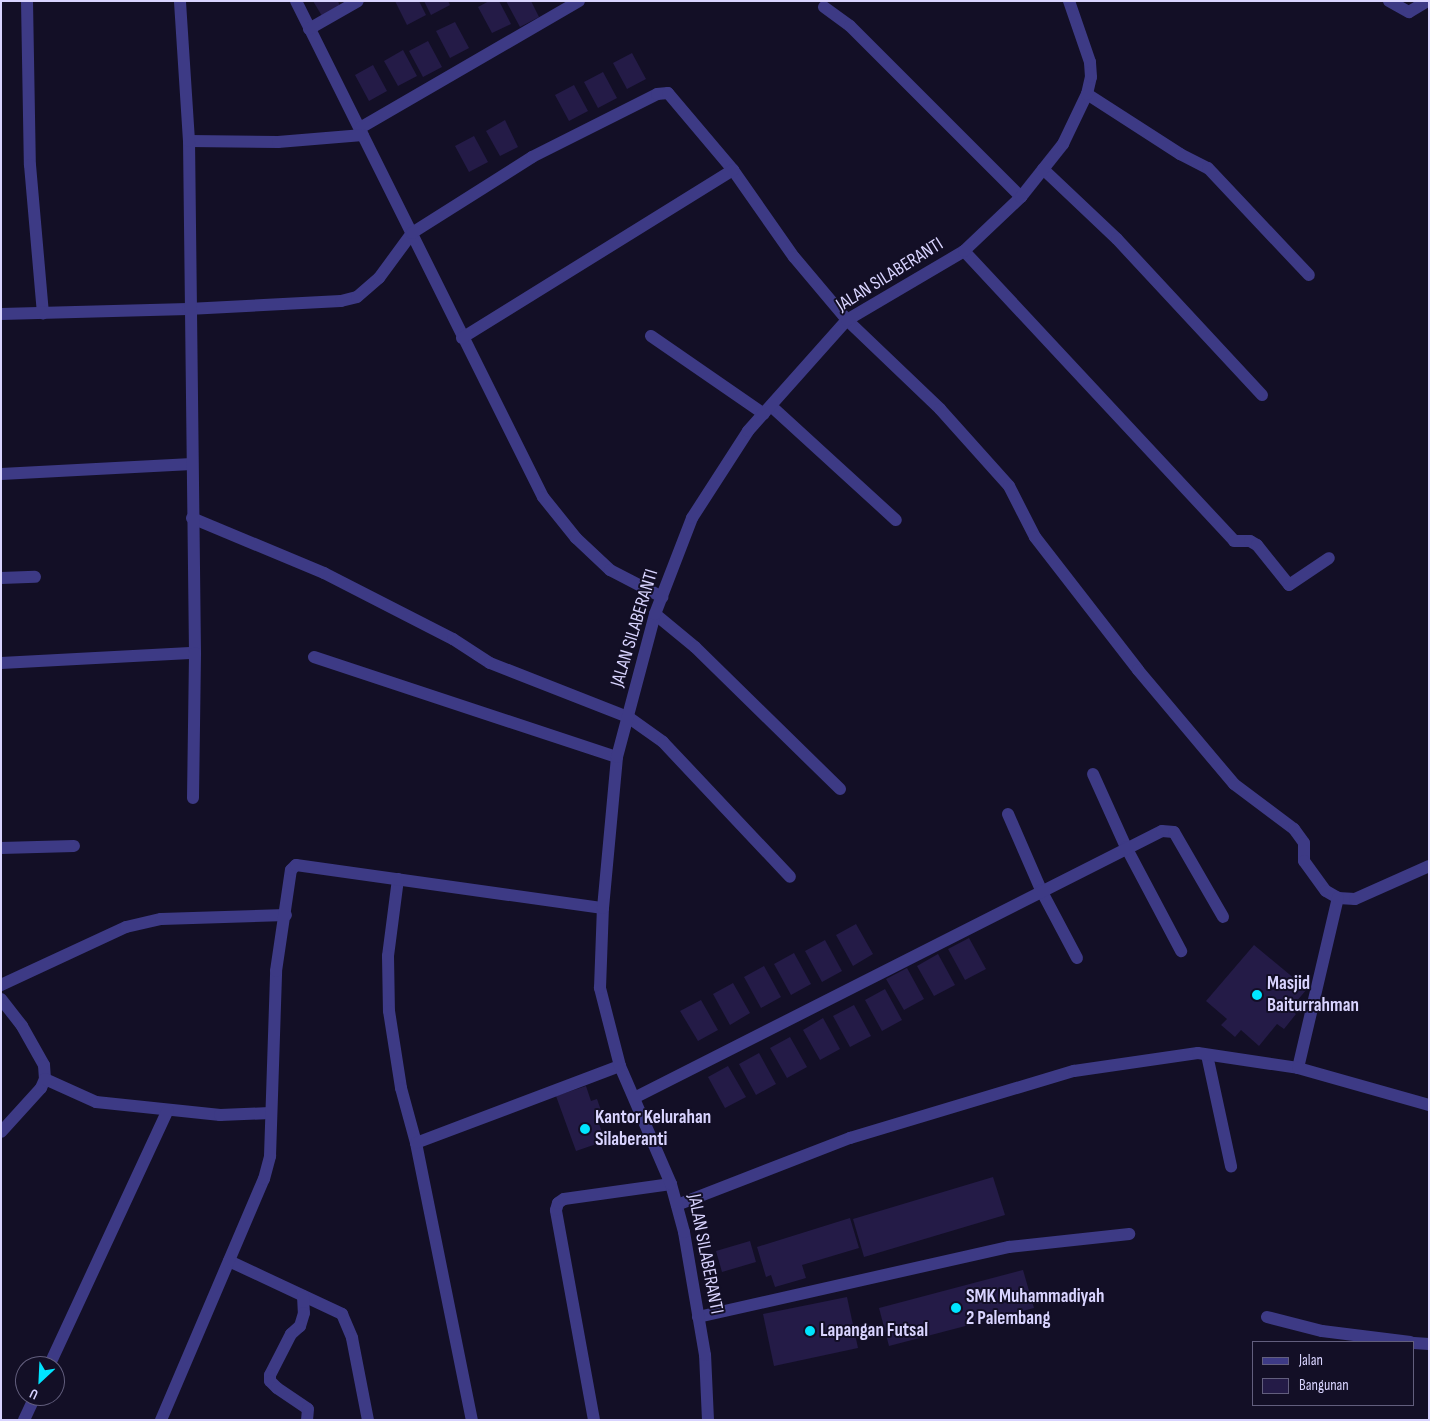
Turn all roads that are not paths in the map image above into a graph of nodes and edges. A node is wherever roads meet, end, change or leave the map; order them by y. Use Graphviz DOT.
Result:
graph roads {
  1 [pos="27,1"];
  2 [pos="180,1"];
  3 [pos="296,1"];
  4 [pos="358,1"];
  5 [pos="579,1"];
  6 [pos="1069,1"];
  7 [pos="1389,1"];
  8 [pos="1427,1"];
  9 [pos="824,7"];
  10 [pos="310,29"];
  11 [pos="1087,94"];
  12 [pos="362,132"];
  13 [pos="189,141"];
  14 [pos="1043,168"];
  15 [pos="733,170"];
  16 [pos="1021,196"];
  17 [pos="412,233"];
  18 [pos="964,252"];
  19 [pos="1309,275"];
  20 [pos="188,309"];
  21 [pos="43,313"];
  22 [pos="1,314"];
  23 [pos="846,320"];
  24 [pos="651,336"];
  25 [pos="462,338"];
  26 [pos="1262,395"];
  27 [pos="767,410"];
  28 [pos="192,464"];
  29 [pos="1,474"];
  30 [pos="192,518"];
  31 [pos="896,520"];
  32 [pos="1329,558"];
  33 [pos="35,577"];
  34 [pos="1,578"];
  35 [pos="662,597"];
  36 [pos="655,614"];
  37 [pos="196,652"];
  38 [pos="314,658"];
  39 [pos="1,663"];
  40 [pos="628,716"];
  41 [pos="617,757"];
  42 [pos="1093,774"];
  43 [pos="840,789"];
  44 [pos="193,798"];
  45 [pos="1008,814"];
  46 [pos="74,846"];
  47 [pos="1126,847"];
  48 [pos="1,848"];
  49 [pos="1429,866"];
  50 [pos="790,877"];
  51 [pos="398,879"];
  52 [pos="1041,890"];
  53 [pos="1338,898"];
  54 [pos="603,908"];
  55 [pos="286,915"];
  56 [pos="1222,917"];
  57 [pos="1181,951"];
  58 [pos="1077,958"];
  59 [pos="1,984"];
  60 [pos="1,999"];
  61 [pos="1207,1055"];
  62 [pos="620,1066"];
  63 [pos="1298,1068"];
  64 [pos="45,1079"];
  65 [pos="636,1097"];
  66 [pos="1429,1105"];
  67 [pos="168,1110"];
  68 [pos="270,1112"];
  69 [pos="1,1132"];
  70 [pos="416,1143"];
  71 [pos="1231,1166"];
  72 [pos="671,1184"];
  73 [pos="677,1205"];
  74 [pos="1129,1234"];
  75 [pos="229,1262"];
  76 [pos="302,1296"];
  77 [pos="698,1317"];
  78 [pos="1267,1317"];
  79 [pos="1401,1341"];
  80 [pos="1415,1343"];
  81 [pos="1429,1344"];
  82 [pos="54,1356"];
  83 [pos="30,1406"];
  84 [pos="24,1420"];
  85 [pos="161,1420"];
  86 [pos="306,1420"];
  87 [pos="368,1420"];
  88 [pos="472,1420"];
  89 [pos="594,1420"];
  90 [pos="708,1420"];
  1 -- 21 [label="street"];
  2 -- 13 [label="street"];
  3 -- 10 [label="street"];
  4 -- 10 [label="street"];
  5 -- 12 [label="street"];
  6 -- 11 [label="street, JALAN SILABERANTI"];
  7 -- 8 [label="street"];
  9 -- 16 [label="street"];
  10 -- 12 [label="street"];
  11 -- 14 [label="street, JALAN SILABERANTI"];
  11 -- 19 [label="street"];
  12 -- 13 [label="street"];
  12 -- 17 [label="street"];
  13 -- 20 [label="street"];
  14 -- 16 [label="street, JALAN SILABERANTI"];
  14 -- 26 [label="street"];
  15 -- 17 [label="street"];
  15 -- 23 [label="street"];
  15 -- 25 [label="street"];
  16 -- 18 [label="street, JALAN SILABERANTI"];
  17 -- 20 [label="street"];
  17 -- 25 [label="street"];
  18 -- 23 [label="street, JALAN SILABERANTI"];
  18 -- 32 [label="street"];
  20 -- 21 [label="street"];
  20 -- 28 [label="street"];
  21 -- 22 [label="street"];
  23 -- 27 [label="street, JALAN SILABERANTI"];
  23 -- 53 [label="street"];
  24 -- 27 [label="street"];
  25 -- 35 [label="street"];
  27 -- 31 [label="street"];
  27 -- 35 [label="street, JALAN SILABERANTI"];
  28 -- 29 [label="street"];
  28 -- 30 [label="street"];
  30 -- 37 [label="street"];
  30 -- 40 [label="street"];
  33 -- 34 [label="street"];
  35 -- 36 [label="street, JALAN SILABERANTI"];
  36 -- 40 [label="street, JALAN SILABERANTI"];
  36 -- 43 [label="street"];
  37 -- 39 [label="street"];
  37 -- 44 [label="street"];
  38 -- 41 [label="street"];
  40 -- 41 [label="street, JALAN SILABERANTI"];
  40 -- 50 [label="street"];
  41 -- 54 [label="street, JALAN SILABERANTI"];
  42 -- 47 [label="street"];
  45 -- 52 [label="street"];
  46 -- 48 [label="street"];
  47 -- 52 [label="street"];
  47 -- 56 [label="street"];
  47 -- 57 [label="street"];
  49 -- 53 [label="street"];
  51 -- 54 [label="street"];
  51 -- 55 [label="street"];
  51 -- 70 [label="street"];
  52 -- 58 [label="street"];
  52 -- 65 [label="street"];
  53 -- 63 [label="street"];
  54 -- 62 [label="street, JALAN SILABERANTI"];
  55 -- 59 [label="street"];
  55 -- 68 [label="street"];
  60 -- 64 [label="street"];
  61 -- 63 [label="street"];
  61 -- 71 [label="street"];
  61 -- 73 [label="street"];
  62 -- 65 [label="street, JALAN SILABERANTI"];
  62 -- 70 [label="street"];
  63 -- 66 [label="street"];
  64 -- 67 [label="street"];
  64 -- 69 [label="street"];
  65 -- 72 [label="street, JALAN SILABERANTI"];
  67 -- 68 [label="street"];
  67 -- 82 [label="street"];
  68 -- 75 [label="street"];
  70 -- 88 [label="street"];
  72 -- 73 [label="street, JALAN SILABERANTI"];
  72 -- 89 [label="street"];
  73 -- 77 [label="street, JALAN SILABERANTI"];
  74 -- 77 [label="street"];
  75 -- 76 [label="street"];
  75 -- 85 [label="street"];
  76 -- 86 [label="street"];
  76 -- 87 [label="street"];
  77 -- 90 [label="street, JALAN SILABERANTI"];
  78 -- 79 [label="street"];
  80 -- 81 [label="street"];
  83 -- 84 [label="street"];
}
